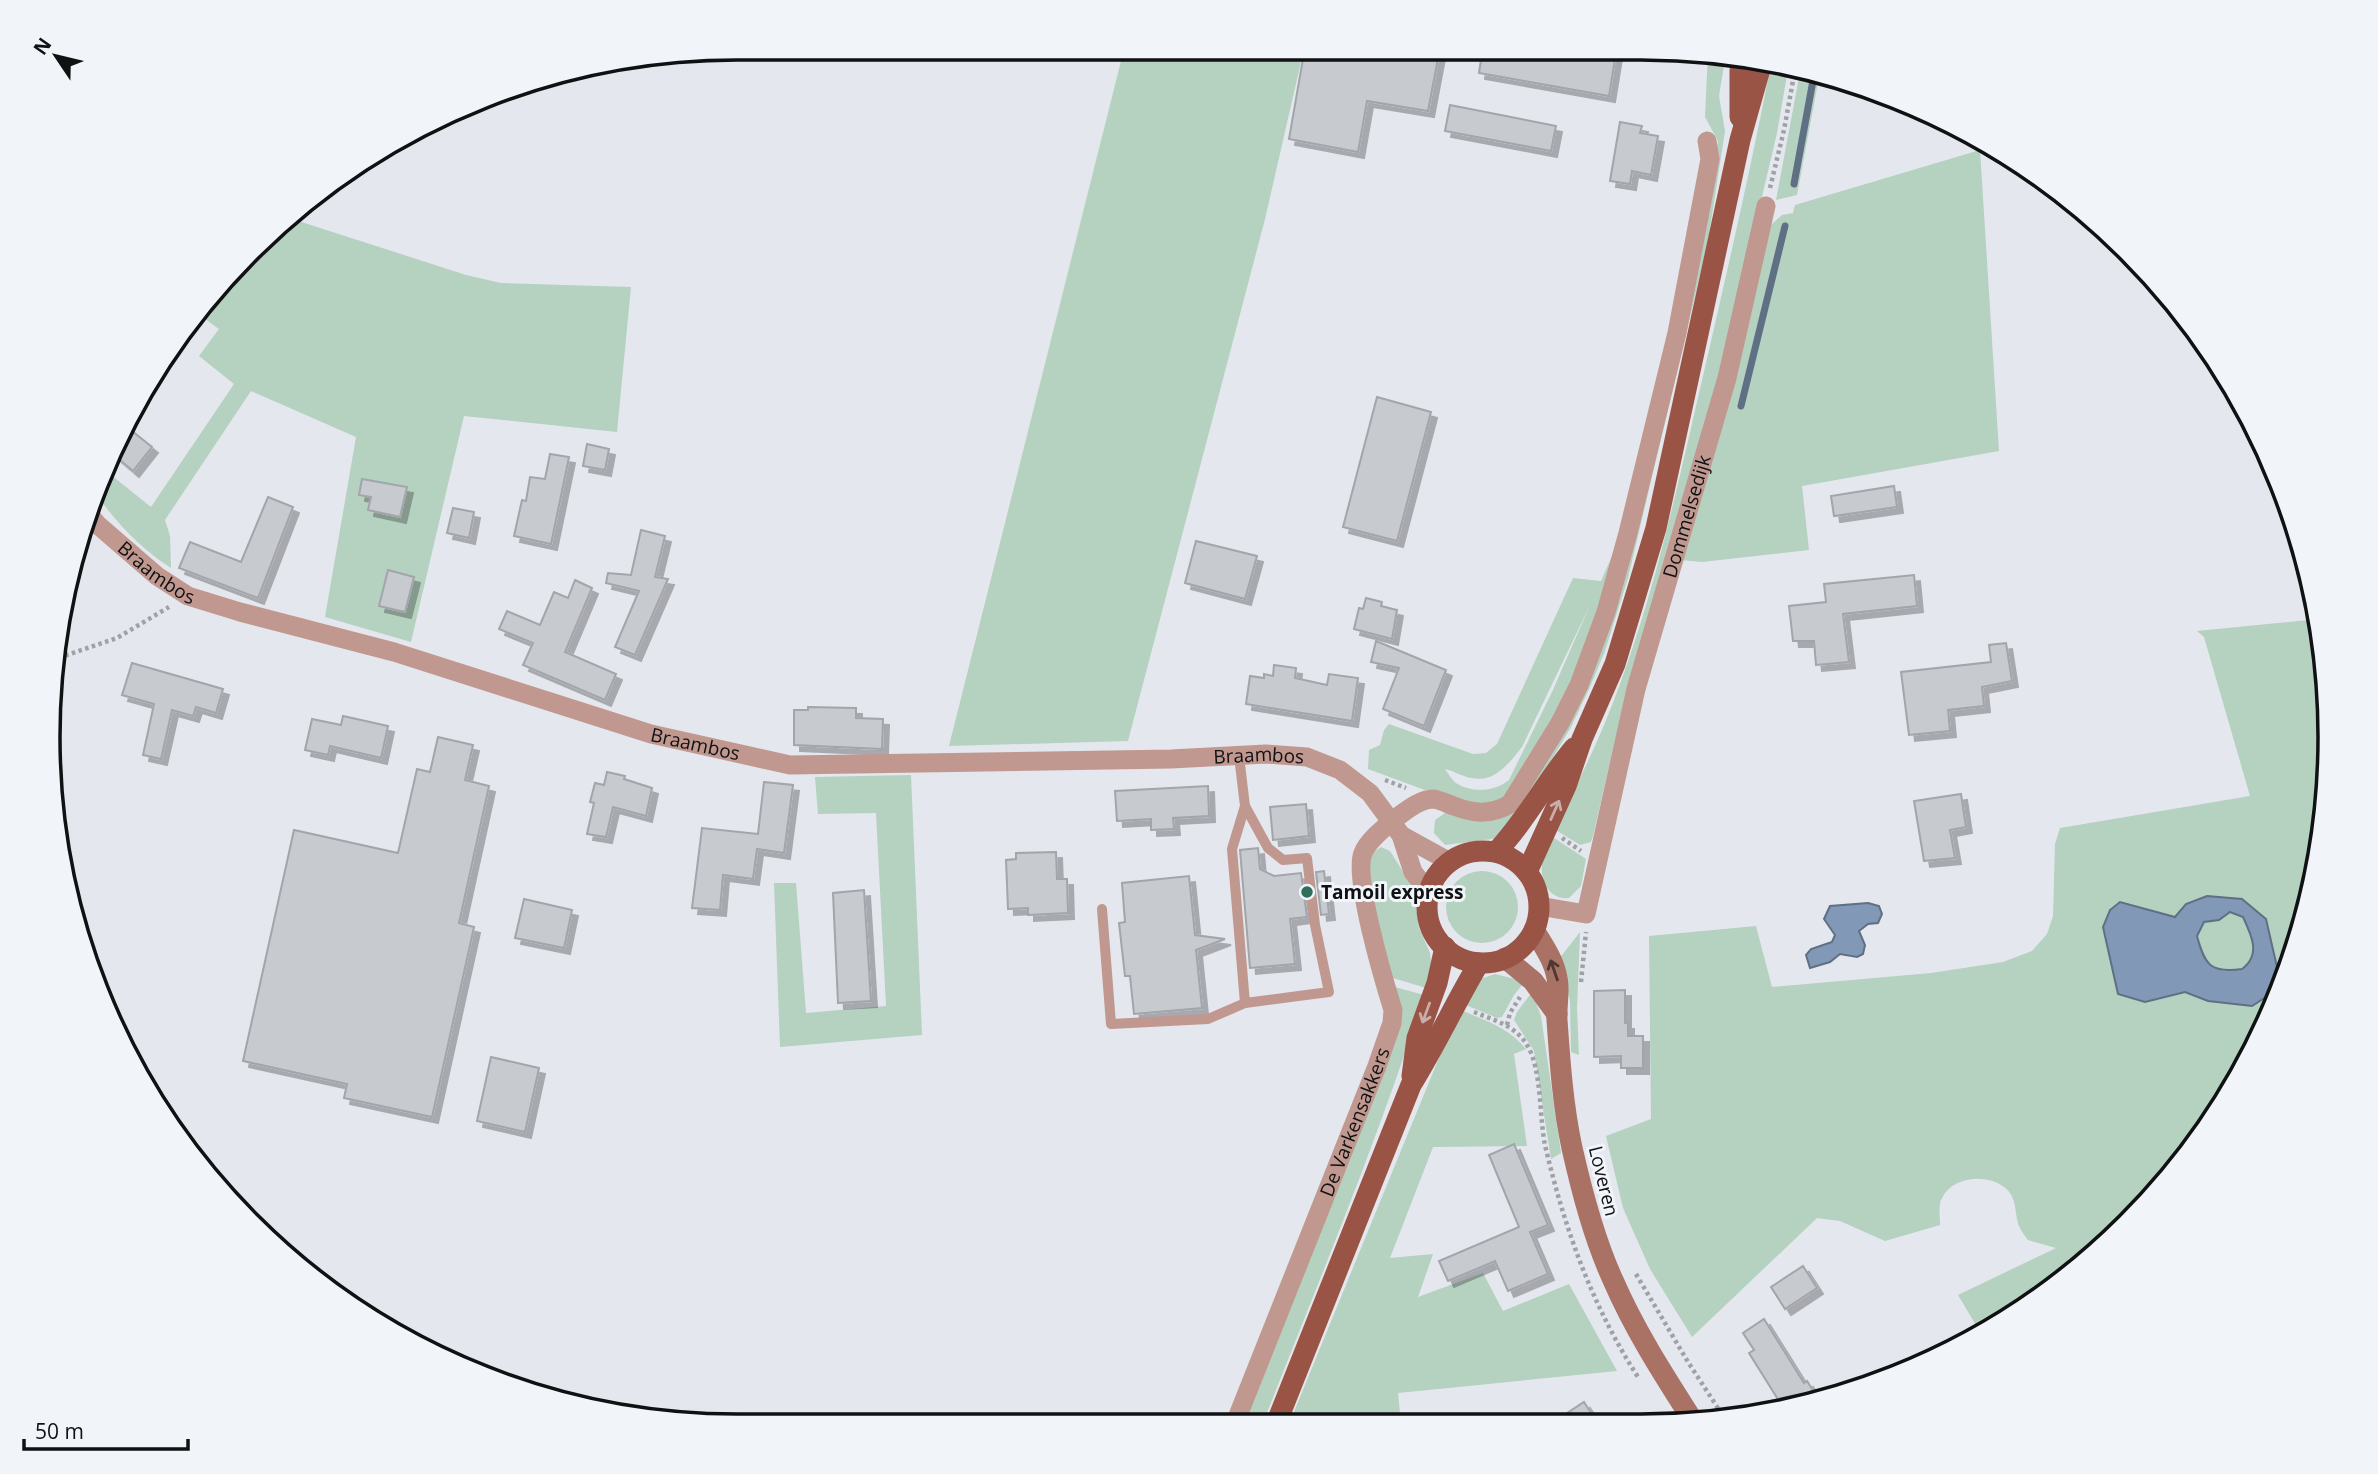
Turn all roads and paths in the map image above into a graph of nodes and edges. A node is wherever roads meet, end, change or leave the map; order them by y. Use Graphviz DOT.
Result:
graph roads {
  1 [pos="1741,67"];
  2 [pos="1760,71"];
  3 [pos="1794,78"];
  4 [pos="1740,140"];
  5 [pos="1707,141"];
  6 [pos="1766,206"];
  7 [pos="94,521"];
  8 [pos="188,596"];
  9 [pos="64,656"];
  10 [pos="1582,739"];
  11 [pos="1239,756"];
  12 [pos="1350,776"];
  13 [pos="1432,799"];
  14 [pos="1245,806"];
  15 [pos="1396,828"];
  16 [pos="1496,852"];
  17 [pos="1450,862"];
  18 [pos="1527,872"];
  19 [pos="1429,892"];
  20 [pos="1539,906"];
  21 [pos="1102,909"];
  22 [pos="1586,914"];
  23 [pos="1534,930"];
  24 [pos="1444,947"];
  25 [pos="1505,958"];
  26 [pos="1479,963"];
  27 [pos="1580,990"];
  28 [pos="1245,1003"];
  29 [pos="1557,1014"];
  30 [pos="1411,1085"];
  31 [pos="1579,1265"];
  32 [pos="1632,1267"];
  33 [pos="1608,1326"];
  34 [pos="1719,1410"];
  35 [pos="1688,1413"];
  36 [pos="1239,1414"];
  37 [pos="1280,1414"];
  1 -- 4 [label="main road, Dommelsedijk"];
  2 -- 4 [label="main road, Dommelsedijk"];
  3 -- 6 [label="path"];
  4 -- 10 [label="main road, Dommelsedijk"];
  5 -- 13 [label="street"];
  6 -- 22 [label="street, Dommelsedijk"];
  7 -- 8 [label="street, Braambos"];
  8 -- 9 [label="path"];
  8 -- 11 [label="street, Braambos"];
  10 -- 16 [label="main road, Dommelsedijk"];
  18 -- 10 [label="main road, Dommelsedijk, one-way"];
  11 -- 12 [label="street, Braambos"];
  11 -- 14 [label="lane"];
  12 -- 13 [label="path"];
  12 -- 15 [label="street, Braambos"];
  13 -- 15 [label="street"];
  14 -- 28 [label="lane"];
  14 -- 28 [label="lane"];
  15 -- 17 [label="street, Braambos"];
  15 -- 19 [label="street, Braambos"];
  15 -- 36 [label="street, De Varkensakkers"];
  16 -- 17 [label="main road"];
  16 -- 18 [label="main road"];
  17 -- 19 [label="main road"];
  18 -- 20 [label="main road"];
  19 -- 24 [label="main road"];
  20 -- 22 [label="street"];
  20 -- 23 [label="main road"];
  21 -- 28 [label="lane"];
  22 -- 27 [label="path"];
  23 -- 25 [label="main road"];
  29 -- 23 [label="street, Loveren, one-way"];
  24 -- 26 [label="main road"];
  24 -- 30 [label="main road, one-way"];
  25 -- 26 [label="main road"];
  25 -- 29 [label="street"];
  26 -- 30 [label="main road"];
  29 -- 35 [label="street, Loveren"];
  30 -- 37 [label="main road"];
  31 -- 33 [label="path"];
  32 -- 34 [label="path"];
}
